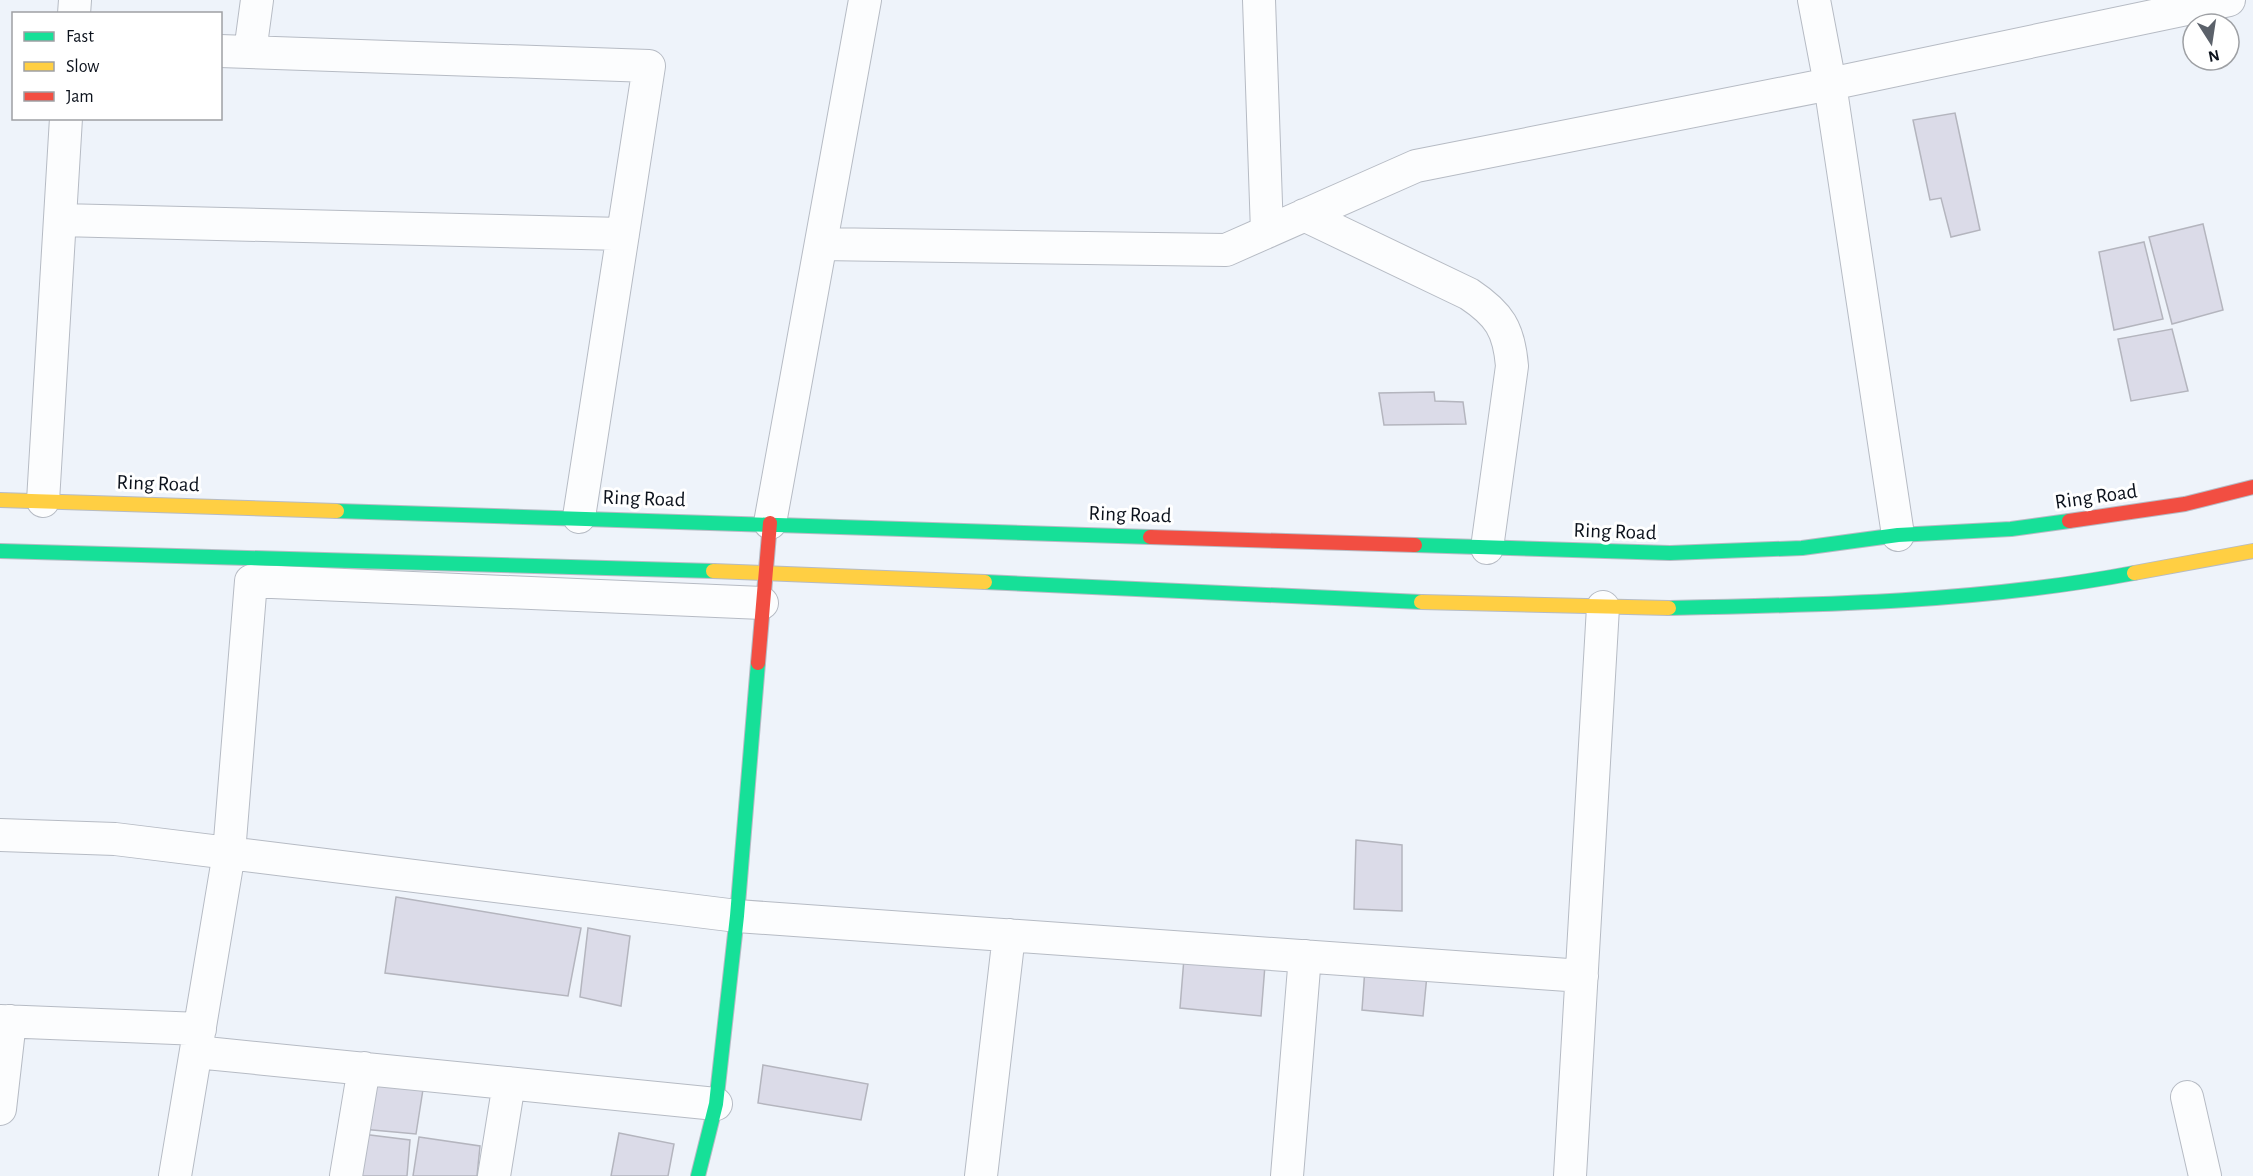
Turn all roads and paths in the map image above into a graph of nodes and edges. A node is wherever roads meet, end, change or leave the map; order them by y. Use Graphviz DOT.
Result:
graph roads {
  1 [pos="257,0"];
  2 [pos="865,0"];
  3 [pos="1259,0"];
  4 [pos="1814,0"];
  5 [pos="2229,0"];
  6 [pos="235,52"];
  7 [pos="1830,84"];
  8 [pos="66,120"];
  9 [pos="1304,215"];
  10 [pos="60,220"];
  11 [pos="1267,232"];
  12 [pos="623,234"];
  13 [pos="821,244"];
  14 [pos="2253,487"];
  15 [pos="0,500"];
  16 [pos="43,501"];
  17 [pos="579,517"];
  18 [pos="770,523"];
  19 [pos="1898,535"];
  20 [pos="1487,548"];
  21 [pos="0,551"];
  22 [pos="2253,551"];
  23 [pos="764,571"];
  24 [pos="762,603"];
  25 [pos="1603,608"];
  26 [pos="0,835"];
  27 [pos="229,853"];
  28 [pos="737,916"];
  29 [pos="1009,935"];
  30 [pos="1305,956"];
  31 [pos="1582,976"];
  32 [pos="5,1021"];
  33 [pos="198,1040"];
  34 [pos="364,1068"];
  35 [pos="509,1083"];
  36 [pos="2187,1097"];
  37 [pos="716,1104"];
  38 [pos="0,1109"];
  39 [pos="175,1176"];
  40 [pos="346,1176"];
  41 [pos="494,1176"];
  42 [pos="698,1176"];
  43 [pos="981,1176"];
  44 [pos="1287,1176"];
  45 [pos="1570,1176"];
  46 [pos="2205,1176"];
  1 -- 6 [label="street"];
  2 -- 13 [label="street"];
  3 -- 11 [label="street"];
  4 -- 7 [label="street"];
  5 -- 7 [label="street"];
  6 -- 12 [label="street"];
  7 -- 9 [label="street"];
  7 -- 19 [label="street"];
  8 -- 10 [label="street"];
  9 -- 11 [label="street"];
  9 -- 20 [label="street"];
  10 -- 12 [label="street"];
  10 -- 16 [label="street"];
  11 -- 13 [label="street"];
  12 -- 17 [label="street"];
  13 -- 18 [label="street"];
  14 -- 19 [label="main road, Ring Road"];
  15 -- 16 [label="main road, Ring Road"];
  16 -- 17 [label="main road, Ring Road"];
  17 -- 18 [label="main road, Ring Road"];
  18 -- 20 [label="main road, Ring Road"];
  18 -- 23 [label="main road"];
  19 -- 20 [label="main road, Ring Road"];
  21 -- 23 [label="main road"];
  22 -- 25 [label="main road"];
  23 -- 24 [label="main road"];
  23 -- 25 [label="main road"];
  24 -- 27 [label="street"];
  24 -- 28 [label="main road"];
  25 -- 31 [label="street"];
  26 -- 27 [label="street"];
  27 -- 28 [label="street"];
  27 -- 33 [label="street"];
  28 -- 29 [label="street"];
  28 -- 37 [label="main road"];
  29 -- 30 [label="street"];
  29 -- 43 [label="street"];
  30 -- 31 [label="street"];
  30 -- 44 [label="street"];
  31 -- 45 [label="street"];
  32 -- 33 [label="street"];
  32 -- 38 [label="street"];
  33 -- 34 [label="street"];
  33 -- 39 [label="street"];
  34 -- 35 [label="street"];
  34 -- 40 [label="street"];
  35 -- 37 [label="street"];
  35 -- 41 [label="street"];
  36 -- 46 [label="street"];
  37 -- 42 [label="main road"];
}
